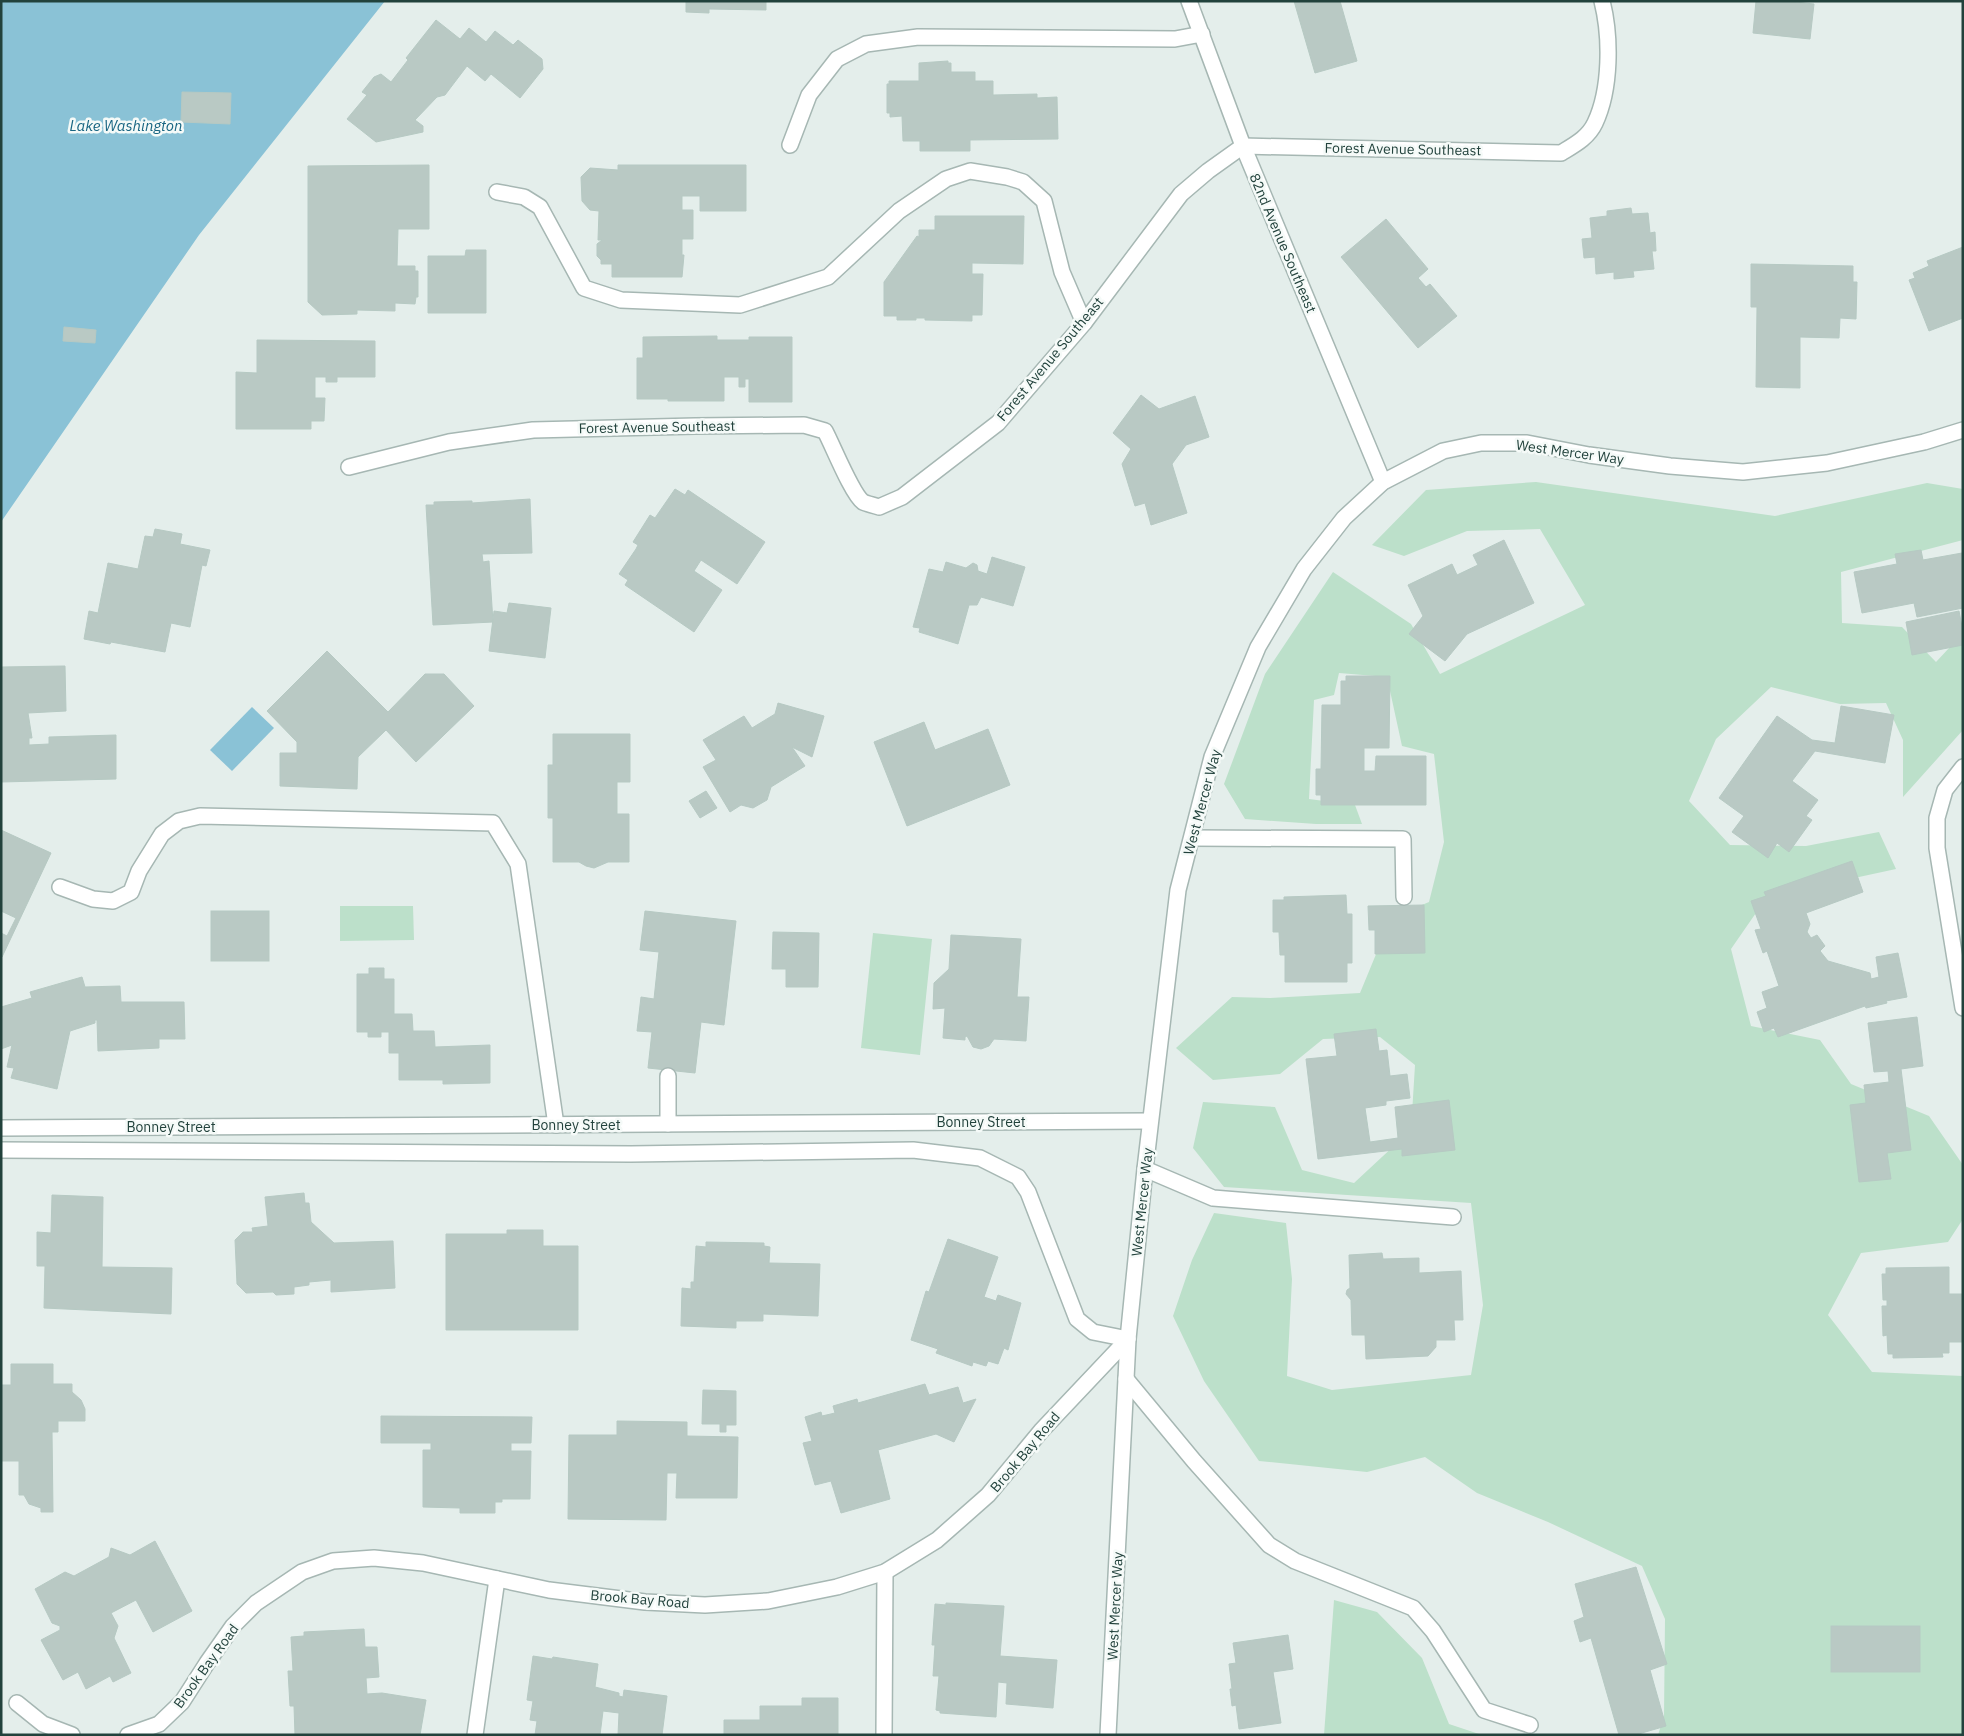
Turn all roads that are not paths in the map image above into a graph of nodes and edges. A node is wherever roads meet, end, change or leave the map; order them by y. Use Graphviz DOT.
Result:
graph roads {
  1 [pos="1189,1"];
  2 [pos="1602,1"];
  3 [pos="1202,34"];
  4 [pos="790,145"];
  5 [pos="1243,146"];
  6 [pos="497,192"];
  7 [pos="1084,323"];
  8 [pos="1963,430"];
  9 [pos="349,467"];
  10 [pos="1383,482"];
  11 [pos="1963,767"];
  12 [pos="1192,838"];
  13 [pos="60,887"];
  14 [pos="1404,897"];
  15 [pos="1963,1008"];
  16 [pos="668,1076"];
  17 [pos="1150,1121"];
  18 [pos="668,1124"];
  19 [pos="556,1125"];
  20 [pos="1,1128"];
  21 [pos="1,1150"];
  22 [pos="1145,1169"];
  23 [pos="1453,1217"];
  24 [pos="1128,1339"];
  25 [pos="1126,1379"];
  26 [pos="885,1572"];
  27 [pos="497,1579"];
  28 [pos="17,1703"];
  29 [pos="1530,1725"];
  30 [pos="72,1735"];
  31 [pos="128,1735"];
  32 [pos="475,1735"];
  33 [pos="884,1735"];
  34 [pos="1108,1735"];
  1 -- 3 [label="street, 82nd Avenue Southeast"];
  2 -- 5 [label="street, Forest Avenue Southeast"];
  3 -- 4 [label="street"];
  3 -- 5 [label="street, 82nd Avenue Southeast"];
  5 -- 7 [label="street, Forest Avenue Southeast"];
  5 -- 10 [label="street, 82nd Avenue Southeast"];
  6 -- 7 [label="street"];
  7 -- 9 [label="street, Forest Avenue Southeast"];
  8 -- 10 [label="street, West Mercer Way"];
  10 -- 12 [label="street, West Mercer Way"];
  11 -- 15 [label="street"];
  12 -- 14 [label="street"];
  12 -- 17 [label="street, West Mercer Way"];
  13 -- 19 [label="street"];
  16 -- 18 [label="street"];
  17 -- 18 [label="street, Bonney Street"];
  17 -- 22 [label="street, West Mercer Way"];
  18 -- 19 [label="street, Bonney Street"];
  19 -- 20 [label="street, Bonney Street"];
  21 -- 24 [label="street"];
  22 -- 23 [label="street"];
  22 -- 24 [label="street, West Mercer Way"];
  24 -- 25 [label="street, West Mercer Way"];
  24 -- 26 [label="street, Brook Bay Road"];
  25 -- 29 [label="street"];
  25 -- 34 [label="street, West Mercer Way"];
  26 -- 27 [label="street, Brook Bay Road"];
  26 -- 33 [label="street"];
  27 -- 31 [label="street, Brook Bay Road"];
  27 -- 32 [label="street"];
  28 -- 30 [label="street"];
}
